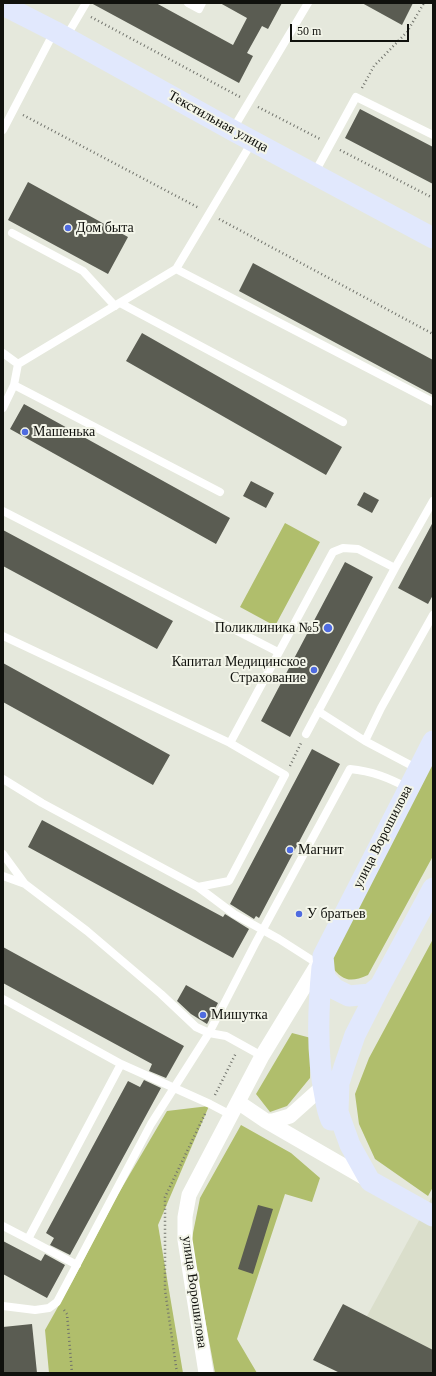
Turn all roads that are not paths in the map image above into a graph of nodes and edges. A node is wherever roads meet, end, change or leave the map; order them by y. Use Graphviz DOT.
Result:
graph roads {
  1 [pos="86,3"];
  2 [pos="188,3"];
  3 [pos="202,3"];
  4 [pos="308,3"];
  5 [pos="3,5"];
  6 [pos="60,34"];
  7 [pos="3,130"];
  8 [pos="232,130"];
  9 [pos="433,136"];
  10 [pos="253,141"];
  11 [pos="314,174"];
  12 [pos="12,232"];
  13 [pos="433,238"];
  14 [pos="176,269"];
  15 [pos="117,304"];
  16 [pos="3,353"];
  17 [pos="18,364"];
  18 [pos="14,385"];
  19 [pos="433,402"];
  20 [pos="3,408"];
  21 [pos="343,422"];
  22 [pos="220,492"];
  23 [pos="433,501"];
  24 [pos="3,511"];
  25 [pos="395,568"];
  26 [pos="433,615"];
  27 [pos="3,636"];
  28 [pos="278,652"];
  29 [pos="318,711"];
  30 [pos="306,734"];
  31 [pos="433,741"];
  32 [pos="365,742"];
  33 [pos="230,743"];
  34 [pos="418,769"];
  35 [pos="3,780"];
  36 [pos="408,788"];
  37 [pos="3,854"];
  38 [pos="3,876"];
  39 [pos="25,884"];
  40 [pos="198,887"];
  41 [pos="433,888"];
  42 [pos="262,930"];
  43 [pos="321,960"];
  44 [pos="380,986"];
  45 [pos="3,999"];
  46 [pos="209,1033"];
  47 [pos="262,1056"];
  48 [pos="121,1064"];
  49 [pos="331,1085"];
  50 [pos="173,1088"];
  51 [pos="235,1109"];
  52 [pos="266,1121"];
  53 [pos="370,1181"];
  54 [pos="433,1216"];
  55 [pos="3,1226"];
  56 [pos="28,1239"];
  57 [pos="77,1265"];
  58 [pos="3,1306"];
  59 [pos="206,1373"];
  1 -- 6 [label="lane"];
  2 -- 3 [label="lane"];
  4 -- 8 [label="lane"];
  5 -- 6 [label="main road, Текстильная улица"];
  6 -- 7 [label="lane"];
  6 -- 8 [label="main road, Текстильная улица"];
  8 -- 10 [label="main road, Текстильная улица"];
  9 -- 11 [label="lane"];
  10 -- 11 [label="main road, Текстильная улица"];
  10 -- 14 [label="lane"];
  11 -- 13 [label="main road, Текстильная улица"];
  12 -- 15 [label="lane"];
  14 -- 15 [label="lane"];
  14 -- 19 [label="lane"];
  15 -- 17 [label="lane"];
  15 -- 21 [label="lane"];
  16 -- 17 [label="lane"];
  17 -- 18 [label="lane"];
  18 -- 20 [label="lane"];
  18 -- 22 [label="lane"];
  23 -- 25 [label="lane"];
  24 -- 28 [label="lane"];
  25 -- 28 [label="lane"];
  25 -- 29 [label="lane"];
  26 -- 32 [label="lane"];
  27 -- 33 [label="lane"];
  28 -- 33 [label="lane"];
  29 -- 30 [label="lane"];
  29 -- 32 [label="lane"];
  31 -- 34 [label="main road, улица Ворошилова"];
  32 -- 34 [label="lane"];
  33 -- 40 [label="lane"];
  34 -- 36 [label="main road, улица Ворошилова"];
  35 -- 40 [label="lane"];
  36 -- 42 [label="lane"];
  36 -- 43 [label="main road, улица Ворошилова"];
  37 -- 39 [label="lane"];
  38 -- 39 [label="lane"];
  39 -- 46 [label="lane"];
  40 -- 42 [label="lane"];
  41 -- 44 [label="main road"];
  42 -- 43 [label="lane"];
  42 -- 46 [label="lane"];
  43 -- 44 [label="main road"];
  43 -- 47 [label="street, улица Ворошилова"];
  43 -- 49 [label="main road"];
  44 -- 49 [label="main road"];
  45 -- 48 [label="lane"];
  46 -- 47 [label="lane"];
  46 -- 50 [label="lane"];
  47 -- 51 [label="street, улица Ворошилова"];
  48 -- 50 [label="lane"];
  48 -- 56 [label="lane"];
  49 -- 52 [label="street"];
  49 -- 53 [label="main road"];
  50 -- 51 [label="lane"];
  50 -- 57 [label="lane"];
  51 -- 52 [label="street"];
  51 -- 59 [label="street, улица Ворошилова"];
  52 -- 53 [label="street"];
  53 -- 54 [label="main road"];
  55 -- 56 [label="lane"];
  56 -- 57 [label="lane"];
  57 -- 58 [label="lane"];
}
